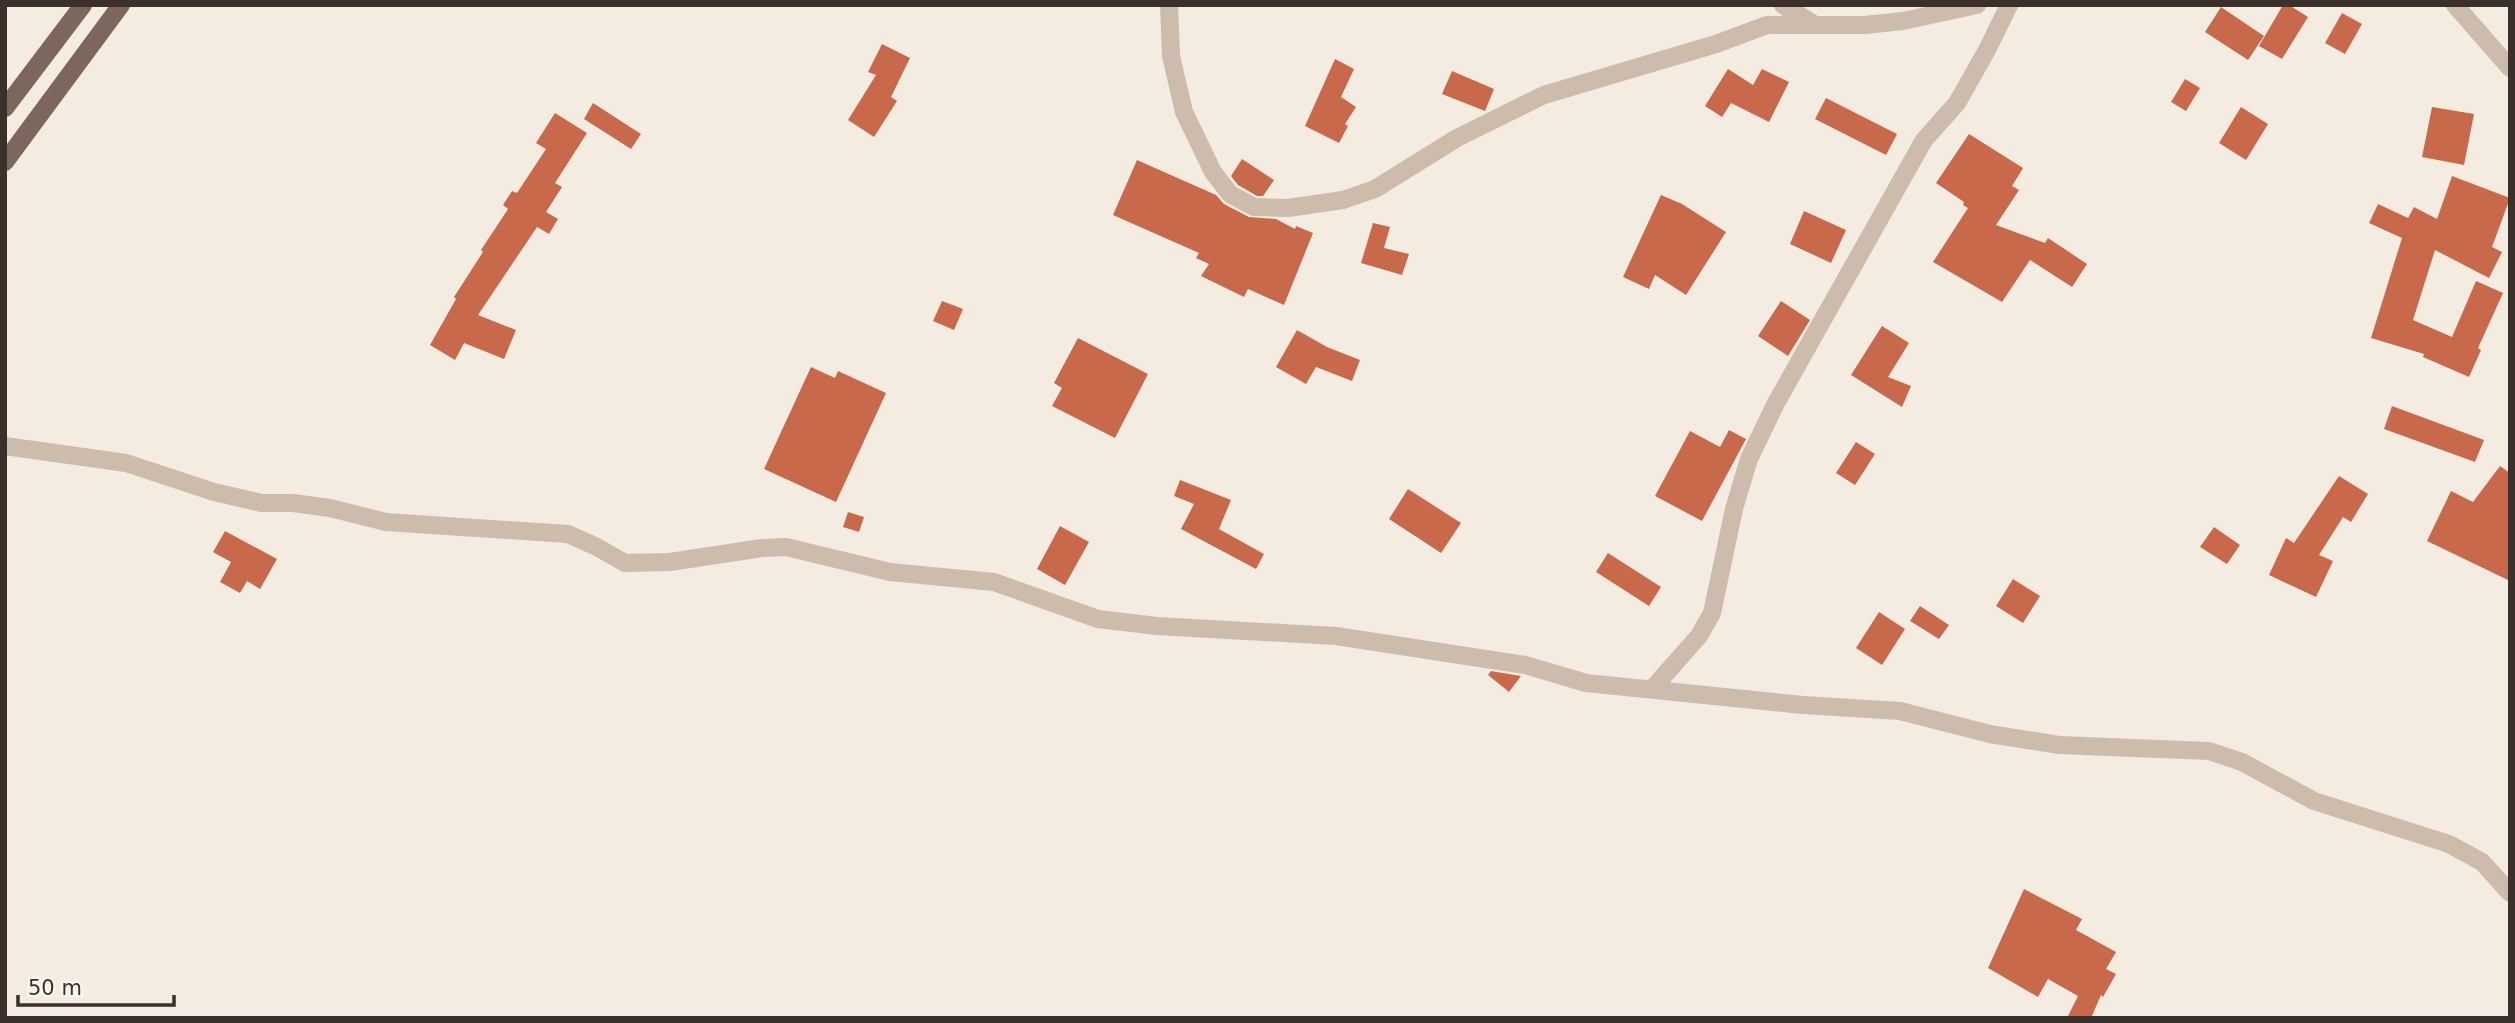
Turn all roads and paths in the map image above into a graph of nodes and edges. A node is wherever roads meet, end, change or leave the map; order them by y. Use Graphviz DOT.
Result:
graph roads {
  1 [pos="83,5"];
  2 [pos="121,5"];
  3 [pos="1169,5"];
  4 [pos="1783,5"];
  5 [pos="1977,5"];
  6 [pos="2009,5"];
  7 [pos="2455,5"];
  8 [pos="1812,23"];
  9 [pos="2510,68"];
  10 [pos="5,108"];
  11 [pos="5,162"];
  12 [pos="5,446"];
  13 [pos="1651,689"];
  14 [pos="2510,893"];
  1 -- 10 [label="main road"];
  2 -- 11 [label="main road"];
  3 -- 8 [label="street"];
  4 -- 8 [label="street"];
  5 -- 8 [label="street"];
  6 -- 13 [label="street"];
  7 -- 9 [label="street"];
  12 -- 13 [label="street"];
  13 -- 14 [label="street"];
}
